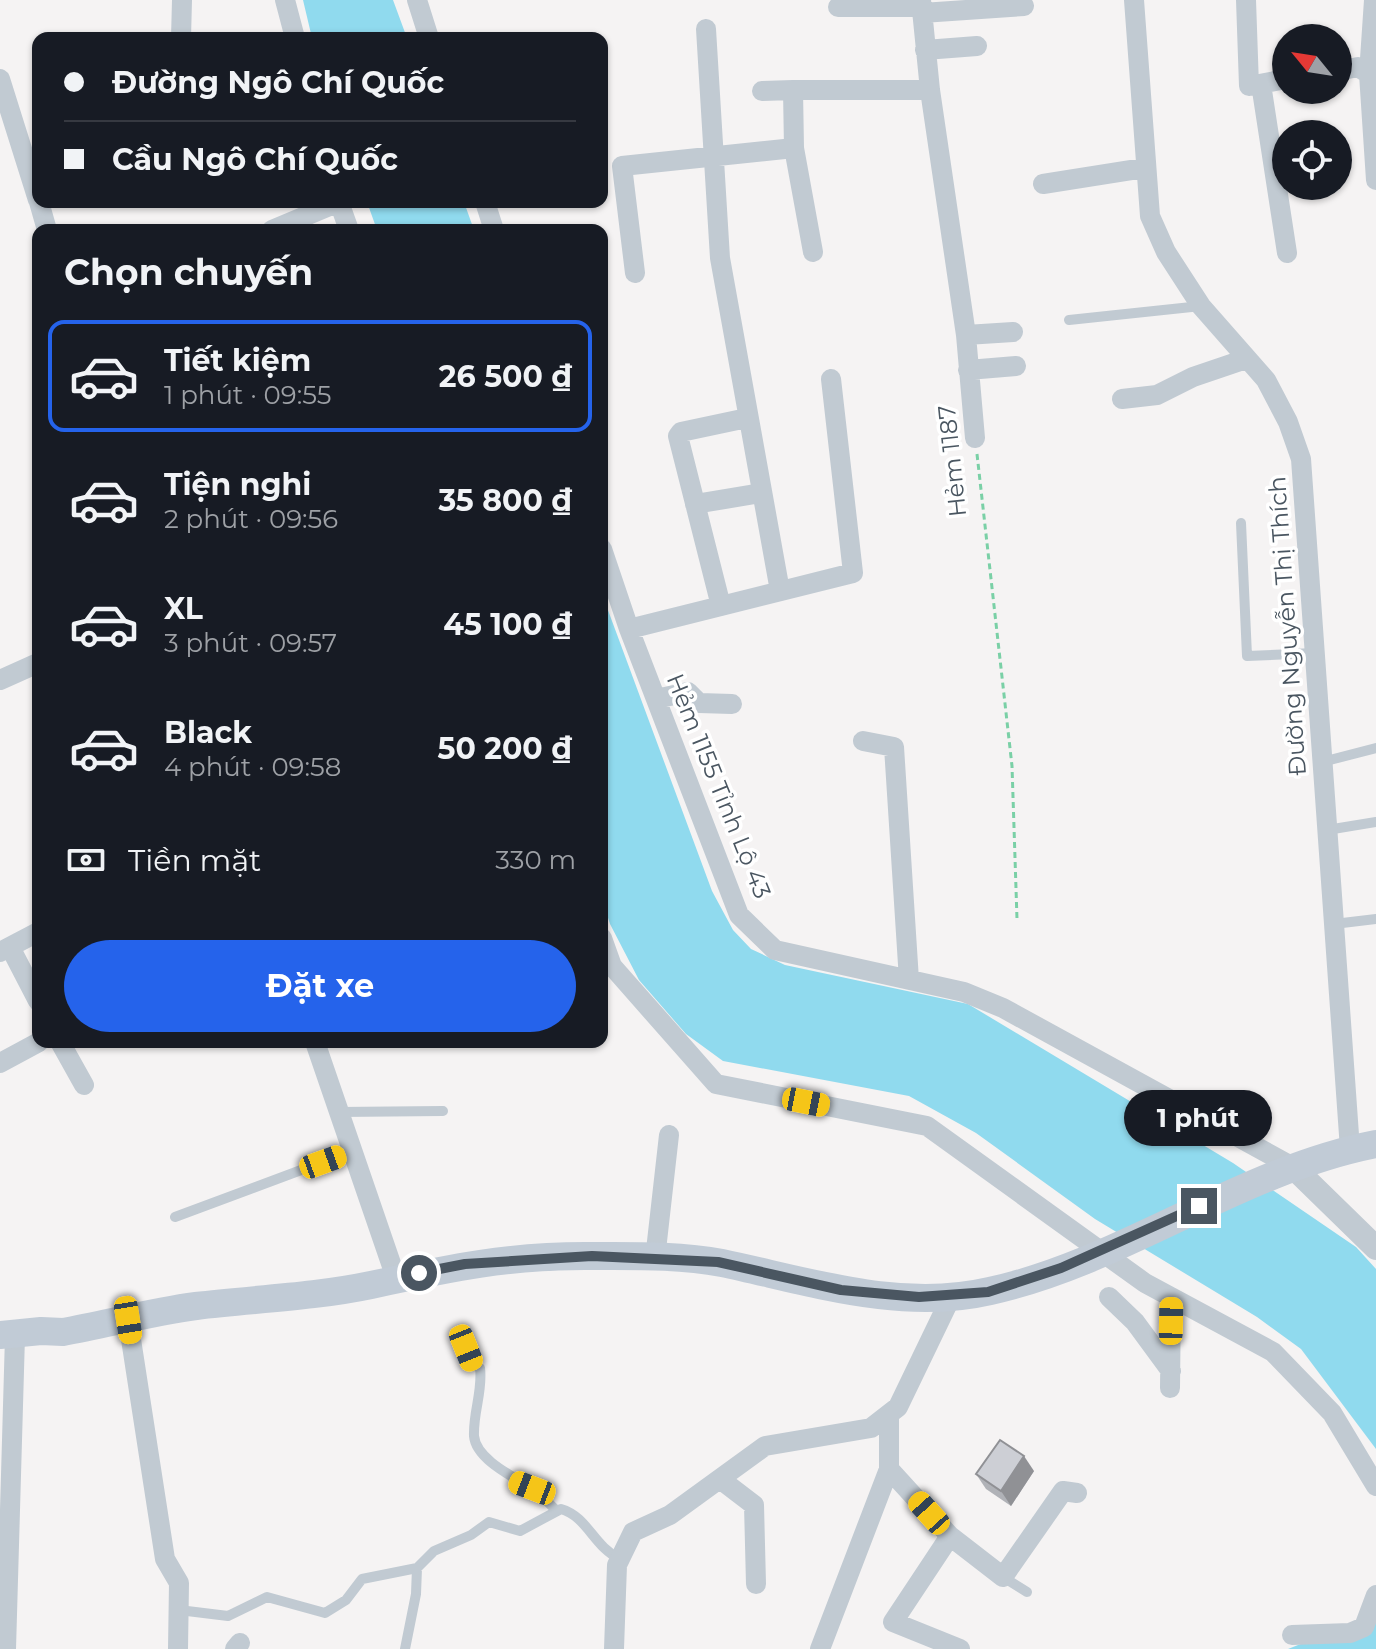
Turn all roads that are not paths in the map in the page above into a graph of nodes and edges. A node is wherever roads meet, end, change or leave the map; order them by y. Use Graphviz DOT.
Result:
graph roads {
  1 [pos="182,0"];
  2 [pos="285,0"];
  3 [pos="417,0"];
  4 [pos="1134,0"];
  5 [pos="1246,0"];
  6 [pos="1374,0"];
  7 [pos="1024,6"];
  8 [pos="838,7"];
  9 [pos="922,7"];
  10 [pos="706,29"];
  11 [pos="181,32"];
  12 [pos="293,32"];
  13 [pos="427,32"];
  14 [pos="977,46"];
  15 [pos="925,50"];
  16 [pos="1352,68"];
  17 [pos="1369,74"];
  18 [pos="0,79"];
  19 [pos="1272,82"];
  20 [pos="1261,84"];
  21 [pos="793,90"];
  22 [pos="930,90"];
  23 [pos="762,91"];
  24 [pos="794,148"];
  25 [pos="714,159"];
  26 [pos="1376,165"];
  27 [pos="612,166"];
  28 [pos="1144,168"];
  29 [pos="1376,180"];
  30 [pos="32,182"];
  31 [pos="1043,184"];
  32 [pos="325,208"];
  33 [pos="286,224"];
  34 [pos="813,252"];
  35 [pos="1287,253"];
  36 [pos="635,273"];
  37 [pos="1201,306"];
  38 [pos="1069,320"];
  39 [pos="1013,332"];
  40 [pos="966,335"];
  41 [pos="1246,359"];
  42 [pos="1016,366"];
  43 [pos="968,370"];
  44 [pos="831,379"];
  45 [pos="1122,399"];
  46 [pos="747,418"];
  47 [pos="975,438"];
  48 [pos="761,493"];
  49 [pos="695,504"];
  50 [pos="1241,523"];
  51 [pos="608,567"];
  52 [pos="780,591"];
  53 [pos="721,606"];
  54 [pos="629,629"];
  55 [pos="1314,653"];
  56 [pos="32,666"];
  57 [pos="0,680"];
  58 [pos="656,699"];
  59 [pos="732,704"];
  60 [pos="863,741"];
  61 [pos="1376,748"];
  62 [pos="1322,762"];
  63 [pos="1376,822"];
  64 [pos="1327,830"];
  65 [pos="1376,919"];
  66 [pos="1334,924"];
  67 [pos="32,935"];
  68 [pos="5,950"];
  69 [pos="608,955"];
  70 [pos="909,980"];
  71 [pos="32,992"];
  72 [pos="32,1046"];
  73 [pos="63,1048"];
  74 [pos="317,1048"];
  75 [pos="0,1063"];
  76 [pos="84,1085"];
  77 [pos="443,1111"];
  78 [pos="339,1112"];
  79 [pos="669,1135"];
  80 [pos="1363,1146"];
  81 [pos="352,1151"];
  82 [pos="1293,1167"];
  83 [pos="175,1217"];
  84 [pos="1108,1248"];
  85 [pos="1376,1248"];
  86 [pos="655,1259"];
  87 [pos="396,1278"];
  88 [pos="952,1295"];
  89 [pos="1109,1297"];
  90 [pos="1171,1297"];
  91 [pos="128,1320"];
  92 [pos="459,1332"];
  93 [pos="8,1336"];
  94 [pos="889,1415"];
  95 [pos="889,1469"];
  96 [pos="720,1479"];
  97 [pos="1376,1486"];
  98 [pos="1077,1493"];
  99 [pos="6,1505"];
  100 [pos="557,1511"];
  101 [pos="950,1536"];
  102 [pos="620,1559"];
  103 [pos="417,1568"];
  104 [pos="1003,1577"];
  105 [pos="756,1584"];
  106 [pos="1027,1592"];
  107 [pos="1376,1595"];
  108 [pos="179,1610"];
  109 [pos="1292,1635"];
  110 [pos="6,1649"];
  111 [pos="178,1649"];
  112 [pos="405,1649"];
  113 [pos="614,1649"];
  114 [pos="820,1649"];
  115 [pos="960,1649"];
  1 -- 11 [label="street"];
  2 -- 12 [label="street"];
  3 -- 13 [label="street"];
  4 -- 28 [label="street, Đường Nguyễn Thị Thích"];
  5 -- 20 [label="street"];
  6 -- 17 [label="street"];
  7 -- 9 [label="street"];
  8 -- 9 [label="street"];
  9 -- 15 [label="street, Hẻm 1187"];
  10 -- 25 [label="street"];
  14 -- 15 [label="street"];
  15 -- 22 [label="street, Hẻm 1187"];
  16 -- 17 [label="street"];
  17 -- 26 [label="street"];
  18 -- 30 [label="street"];
  19 -- 20 [label="street"];
  20 -- 35 [label="street"];
  21 -- 22 [label="street"];
  21 -- 23 [label="street"];
  21 -- 24 [label="street"];
  22 -- 40 [label="street, Hẻm 1187"];
  24 -- 25 [label="street"];
  24 -- 34 [label="street"];
  25 -- 27 [label="street"];
  25 -- 46 [label="street"];
  26 -- 29 [label="street"];
  27 -- 36 [label="street"];
  28 -- 31 [label="street"];
  28 -- 37 [label="street, Đường Nguyễn Thị Thích"];
  32 -- 33 [label="street"];
  37 -- 38 [label="lane"];
  37 -- 41 [label="street, Đường Nguyễn Thị Thích"];
  39 -- 40 [label="street"];
  40 -- 43 [label="street, Hẻm 1187"];
  41 -- 45 [label="street"];
  41 -- 55 [label="street, Đường Nguyễn Thị Thích"];
  42 -- 43 [label="street"];
  43 -- 47 [label="street, Hẻm 1187"];
  44 -- 52 [label="street"];
  46 -- 48 [label="street"];
  46 -- 49 [label="street"];
  48 -- 49 [label="street"];
  48 -- 52 [label="street"];
  49 -- 53 [label="street"];
  50 -- 55 [label="lane"];
  51 -- 54 [label="street, Hẻm 1155 Tỉnh Lộ 43"];
  52 -- 53 [label="street"];
  53 -- 54 [label="street"];
  54 -- 58 [label="street, Hẻm 1155 Tỉnh Lộ 43"];
  55 -- 62 [label="street, Đường Nguyễn Thị Thích"];
  56 -- 57 [label="street"];
  58 -- 59 [label="street"];
  58 -- 70 [label="street, Hẻm 1155 Tỉnh Lộ 43"];
  60 -- 70 [label="street"];
  61 -- 62 [label="lane"];
  62 -- 64 [label="street, Đường Nguyễn Thị Thích"];
  63 -- 64 [label="lane"];
  64 -- 66 [label="street, Đường Nguyễn Thị Thích"];
  65 -- 66 [label="lane"];
  66 -- 80 [label="street, Đường Nguyễn Thị Thích"];
  67 -- 68 [label="street"];
  68 -- 71 [label="street"];
  69 -- 84 [label="street"];
  70 -- 82 [label="street, Hẻm 1155 Tỉnh Lộ 43"];
  72 -- 75 [label="street"];
  73 -- 76 [label="street"];
  74 -- 78 [label="street"];
  77 -- 78 [label="lane"];
  78 -- 81 [label="street"];
  79 -- 86 [label="street"];
  80 -- 82 [label="main road"];
  81 -- 83 [label="lane"];
  81 -- 87 [label="street"];
  82 -- 84 [label="main road"];
  82 -- 85 [label="street"];
  84 -- 88 [label="main road"];
  84 -- 90 [label="street"];
  86 -- 87 [label="main road"];
  86 -- 88 [label="main road"];
  87 -- 91 [label="main road"];
  88 -- 94 [label="street"];
  89 -- 90 [label="street"];
  90 -- 97 [label="street"];
  91 -- 93 [label="main road"];
  91 -- 108 [label="street"];
  92 -- 100 [label="lane"];
  93 -- 99 [label="street"];
  94 -- 95 [label="street"];
  94 -- 96 [label="street"];
  95 -- 101 [label="street"];
  95 -- 114 [label="street"];
  96 -- 102 [label="street"];
  96 -- 105 [label="street"];
  98 -- 104 [label="street"];
  99 -- 110 [label="street"];
  100 -- 102 [label="lane"];
  100 -- 103 [label="lane"];
  101 -- 104 [label="street"];
  101 -- 115 [label="street"];
  102 -- 113 [label="street"];
  103 -- 108 [label="lane"];
  103 -- 112 [label="lane"];
  104 -- 106 [label="lane"];
  107 -- 109 [label="street"];
  108 -- 111 [label="street"];
}
